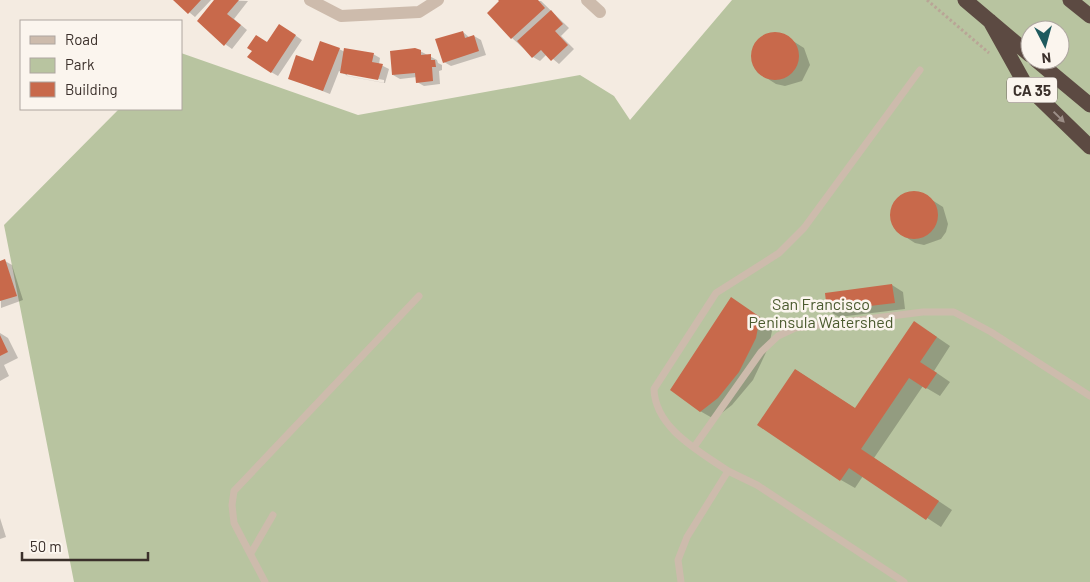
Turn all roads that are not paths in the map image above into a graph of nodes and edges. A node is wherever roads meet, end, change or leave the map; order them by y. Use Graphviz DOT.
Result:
graph roads {
  1 [pos="310,0"];
  2 [pos="438,0"];
  3 [pos="587,0"];
  4 [pos="965,0"];
  5 [pos="1070,0"];
  6 [pos="600,12"];
  7 [pos="1090,16"];
  8 [pos="990,21"];
  9 [pos="1020,46"];
  10 [pos="920,70"];
  11 [pos="1048,70"];
  12 [pos="1090,105"];
  13 [pos="1090,147"];
  14 [pos="419,296"];
  15 [pos="1090,396"];
  16 [pos="694,447"];
  17 [pos="728,471"];
  18 [pos="273,515"];
  19 [pos="251,553"];
  20 [pos="265,582"];
  21 [pos="681,582"];
  22 [pos="904,582"];
  1 -- 2 [label="street"];
  3 -- 6 [label="street"];
  4 -- 8 [label="highway"];
  5 -- 7 [label="highway"];
  8 -- 9 [label="highway"];
  8 -- 13 [label="highway, CA 35, one-way"];
  10 -- 16 [label="lane"];
  11 -- 12 [label="highway"];
  14 -- 19 [label="lane"];
  15 -- 16 [label="lane"];
  16 -- 17 [label="lane"];
  17 -- 21 [label="lane"];
  17 -- 22 [label="lane"];
  18 -- 19 [label="lane"];
  19 -- 20 [label="lane"];
}
